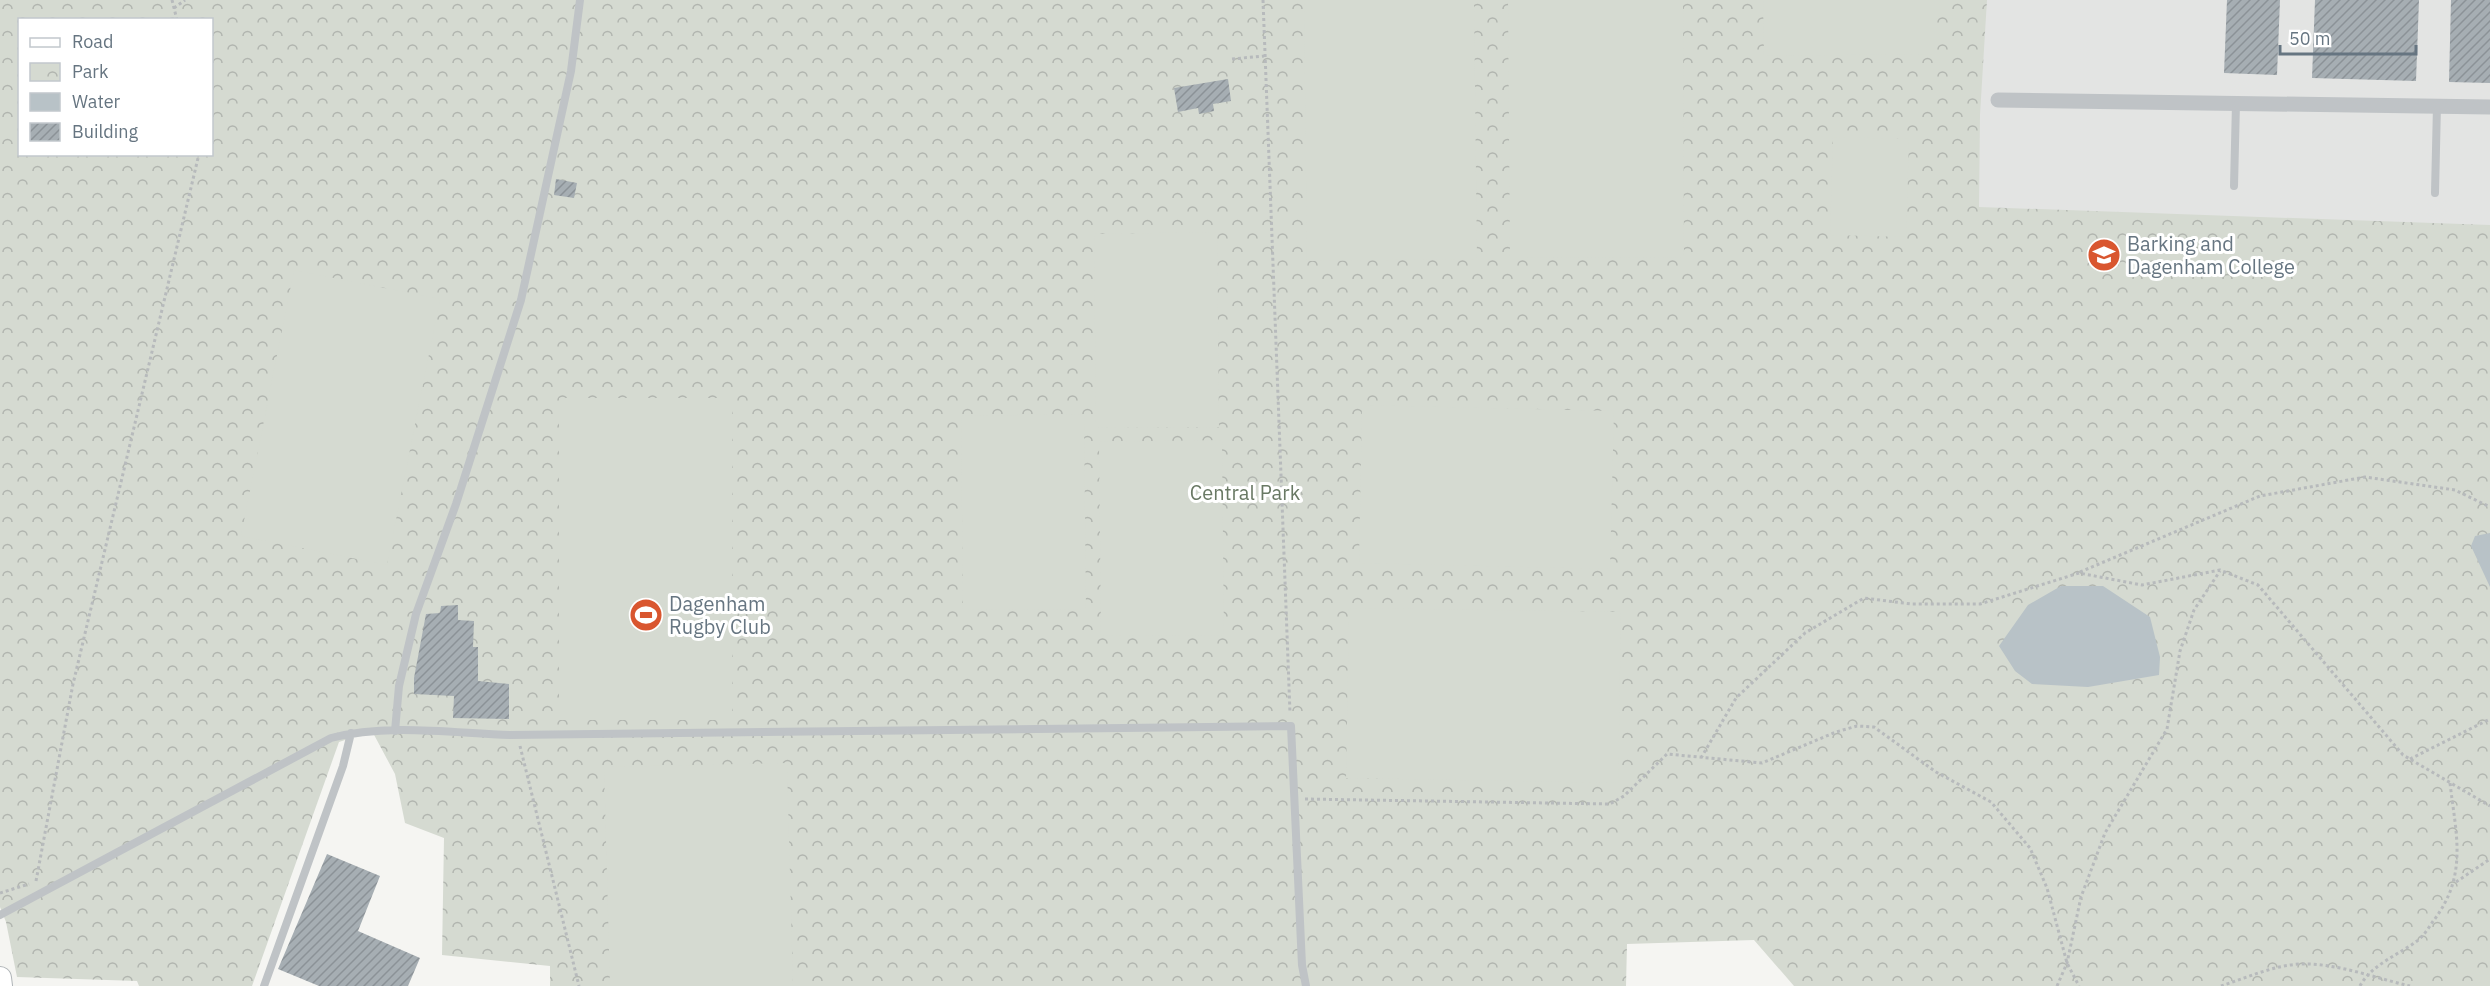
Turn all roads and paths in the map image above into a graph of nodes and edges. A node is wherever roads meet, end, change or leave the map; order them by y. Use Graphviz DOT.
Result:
graph roads {
  1 [pos="172,0"];
  2 [pos="184,0"];
  3 [pos="580,0"];
  4 [pos="1263,0"];
  5 [pos="174,8"];
  6 [pos="176,18"];
  7 [pos="1264,56"];
  8 [pos="1232,59"];
  9 [pos="1998,100"];
  10 [pos="2236,102"];
  11 [pos="2437,105"];
  12 [pos="2490,107"];
  13 [pos="199,156"];
  14 [pos="2234,186"];
  15 [pos="2435,193"];
  16 [pos="2490,507"];
  17 [pos="2220,570"];
  18 [pos="2079,573"];
  19 [pos="2490,719"];
  20 [pos="1291,726"];
  21 [pos="395,731"];
  22 [pos="351,733"];
  23 [pos="515,735"];
  24 [pos="1701,759"];
  25 [pos="2410,759"];
  26 [pos="2450,783"];
  27 [pos="1295,799"];
  28 [pos="2490,806"];
  29 [pos="2490,859"];
  30 [pos="36,881"];
  31 [pos="2456,882"];
  32 [pos="0,893"];
  33 [pos="35,897"];
  34 [pos="0,915"];
  35 [pos="2067,963"];
  36 [pos="2366,975"];
  37 [pos="0,978"];
  38 [pos="1,986"];
  39 [pos="264,986"];
  40 [pos="579,986"];
  41 [pos="1306,986"];
  42 [pos="2057,986"];
  43 [pos="2079,986"];
  44 [pos="2221,986"];
  45 [pos="2360,986"];
  46 [pos="2410,986"];
  1 -- 5 [label="path"];
  2 -- 5 [label="path"];
  3 -- 21 [label="lane"];
  4 -- 7 [label="path"];
  5 -- 6 [label="path"];
  7 -- 8 [label="path"];
  7 -- 20 [label="path"];
  9 -- 10 [label="street"];
  10 -- 11 [label="street"];
  10 -- 14 [label="lane"];
  11 -- 12 [label="street"];
  11 -- 15 [label="lane"];
  13 -- 30 [label="path"];
  16 -- 18 [label="path"];
  17 -- 18 [label="path"];
  17 -- 25 [label="path"];
  17 -- 35 [label="path"];
  18 -- 24 [label="path"];
  19 -- 25 [label="path"];
  20 -- 23 [label="lane"];
  20 -- 27 [label="lane"];
  21 -- 22 [label="lane"];
  21 -- 23 [label="lane"];
  22 -- 33 [label="lane"];
  22 -- 39 [label="lane"];
  23 -- 40 [label="path"];
  24 -- 27 [label="path"];
  24 -- 35 [label="path"];
  25 -- 26 [label="path"];
  26 -- 28 [label="path"];
  26 -- 31 [label="path"];
  27 -- 41 [label="lane"];
  29 -- 31 [label="path"];
  30 -- 32 [label="path"];
  30 -- 33 [label="path"];
  31 -- 36 [label="path"];
  33 -- 34 [label="lane"];
  35 -- 42 [label="path"];
  35 -- 43 [label="path"];
  36 -- 44 [label="path"];
  36 -- 45 [label="path"];
  36 -- 46 [label="path"];
  37 -- 38 [label="main road"];
}
